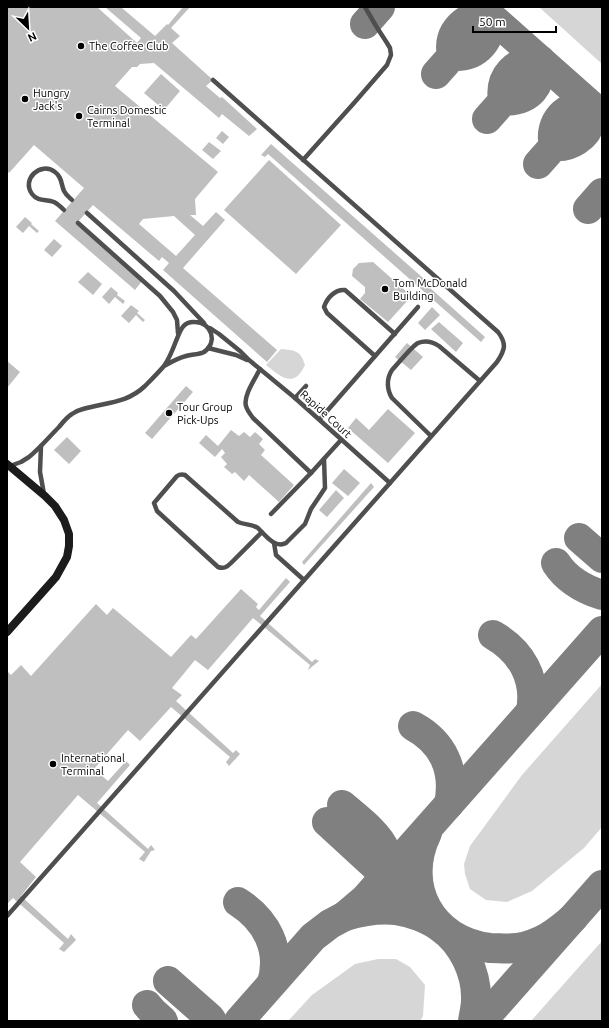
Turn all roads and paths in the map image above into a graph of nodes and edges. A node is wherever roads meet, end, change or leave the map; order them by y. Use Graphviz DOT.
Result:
graph roads {
  1 [pos="365,7"];
  2 [pos="213,80"];
  3 [pos="303,160"];
  4 [pos="72,200"];
  5 [pos="64,210"];
  6 [pos="87,213"];
  7 [pos="78,223"];
  8 [pos="418,307"];
  9 [pos="206,326"];
  10 [pos="395,334"];
  11 [pos="178,335"];
  12 [pos="208,348"];
  13 [pos="375,356"];
  14 [pos="249,360"];
  15 [pos="164,366"];
  16 [pos="260,369"];
  17 [pos="480,382"];
  18 [pos="306,386"];
  19 [pos="295,398"];
  20 [pos="320,419"];
  21 [pos="431,436"];
  22 [pos="341,440"];
  23 [pos="41,446"];
  24 [pos="324,459"];
  25 [pos="8,466"];
  26 [pos="311,473"];
  27 [pos="390,483"];
  28 [pos="45,496"];
  29 [pos="271,514"];
  30 [pos="262,532"];
  31 [pos="274,543"];
  32 [pos="304,580"];
  33 [pos="7,632"];
  34 [pos="7,916"];
  1 -- 3 [label="lane"];
  2 -- 3 [label="lane"];
  3 -- 17 [label="lane"];
  4 -- 5 [label="lane"];
  6 -- 9 [label="lane, Rapide Court"];
  7 -- 11 [label="lane"];
  8 -- 10 [label="lane"];
  9 -- 11 [label="lane"];
  9 -- 12 [label="lane"];
  9 -- 14 [label="lane, Rapide Court"];
  10 -- 13 [label="lane"];
  10 -- 13 [label="lane"];
  11 -- 15 [label="lane"];
  12 -- 14 [label="lane, Rapide Court"];
  12 -- 15 [label="lane"];
  13 -- 20 [label="lane"];
  14 -- 16 [label="lane, Rapide Court"];
  15 -- 23 [label="lane"];
  16 -- 19 [label="lane, Rapide Court"];
  16 -- 26 [label="lane"];
  17 -- 21 [label="lane"];
  17 -- 21 [label="lane"];
  18 -- 19 [label="lane"];
  19 -- 20 [label="lane, Rapide Court"];
  20 -- 22 [label="lane, Rapide Court"];
  21 -- 27 [label="lane"];
  22 -- 24 [label="lane"];
  22 -- 27 [label="lane, Rapide Court"];
  23 -- 25 [label="lane"];
  23 -- 28 [label="lane"];
  24 -- 26 [label="lane"];
  24 -- 31 [label="lane"];
  25 -- 28 [label="street"];
  26 -- 29 [label="lane"];
  27 -- 32 [label="lane"];
  28 -- 33 [label="street"];
  30 -- 30 [label="lane"];
  30 -- 31 [label="lane"];
  31 -- 32 [label="lane"];
  32 -- 34 [label="lane"];
}
